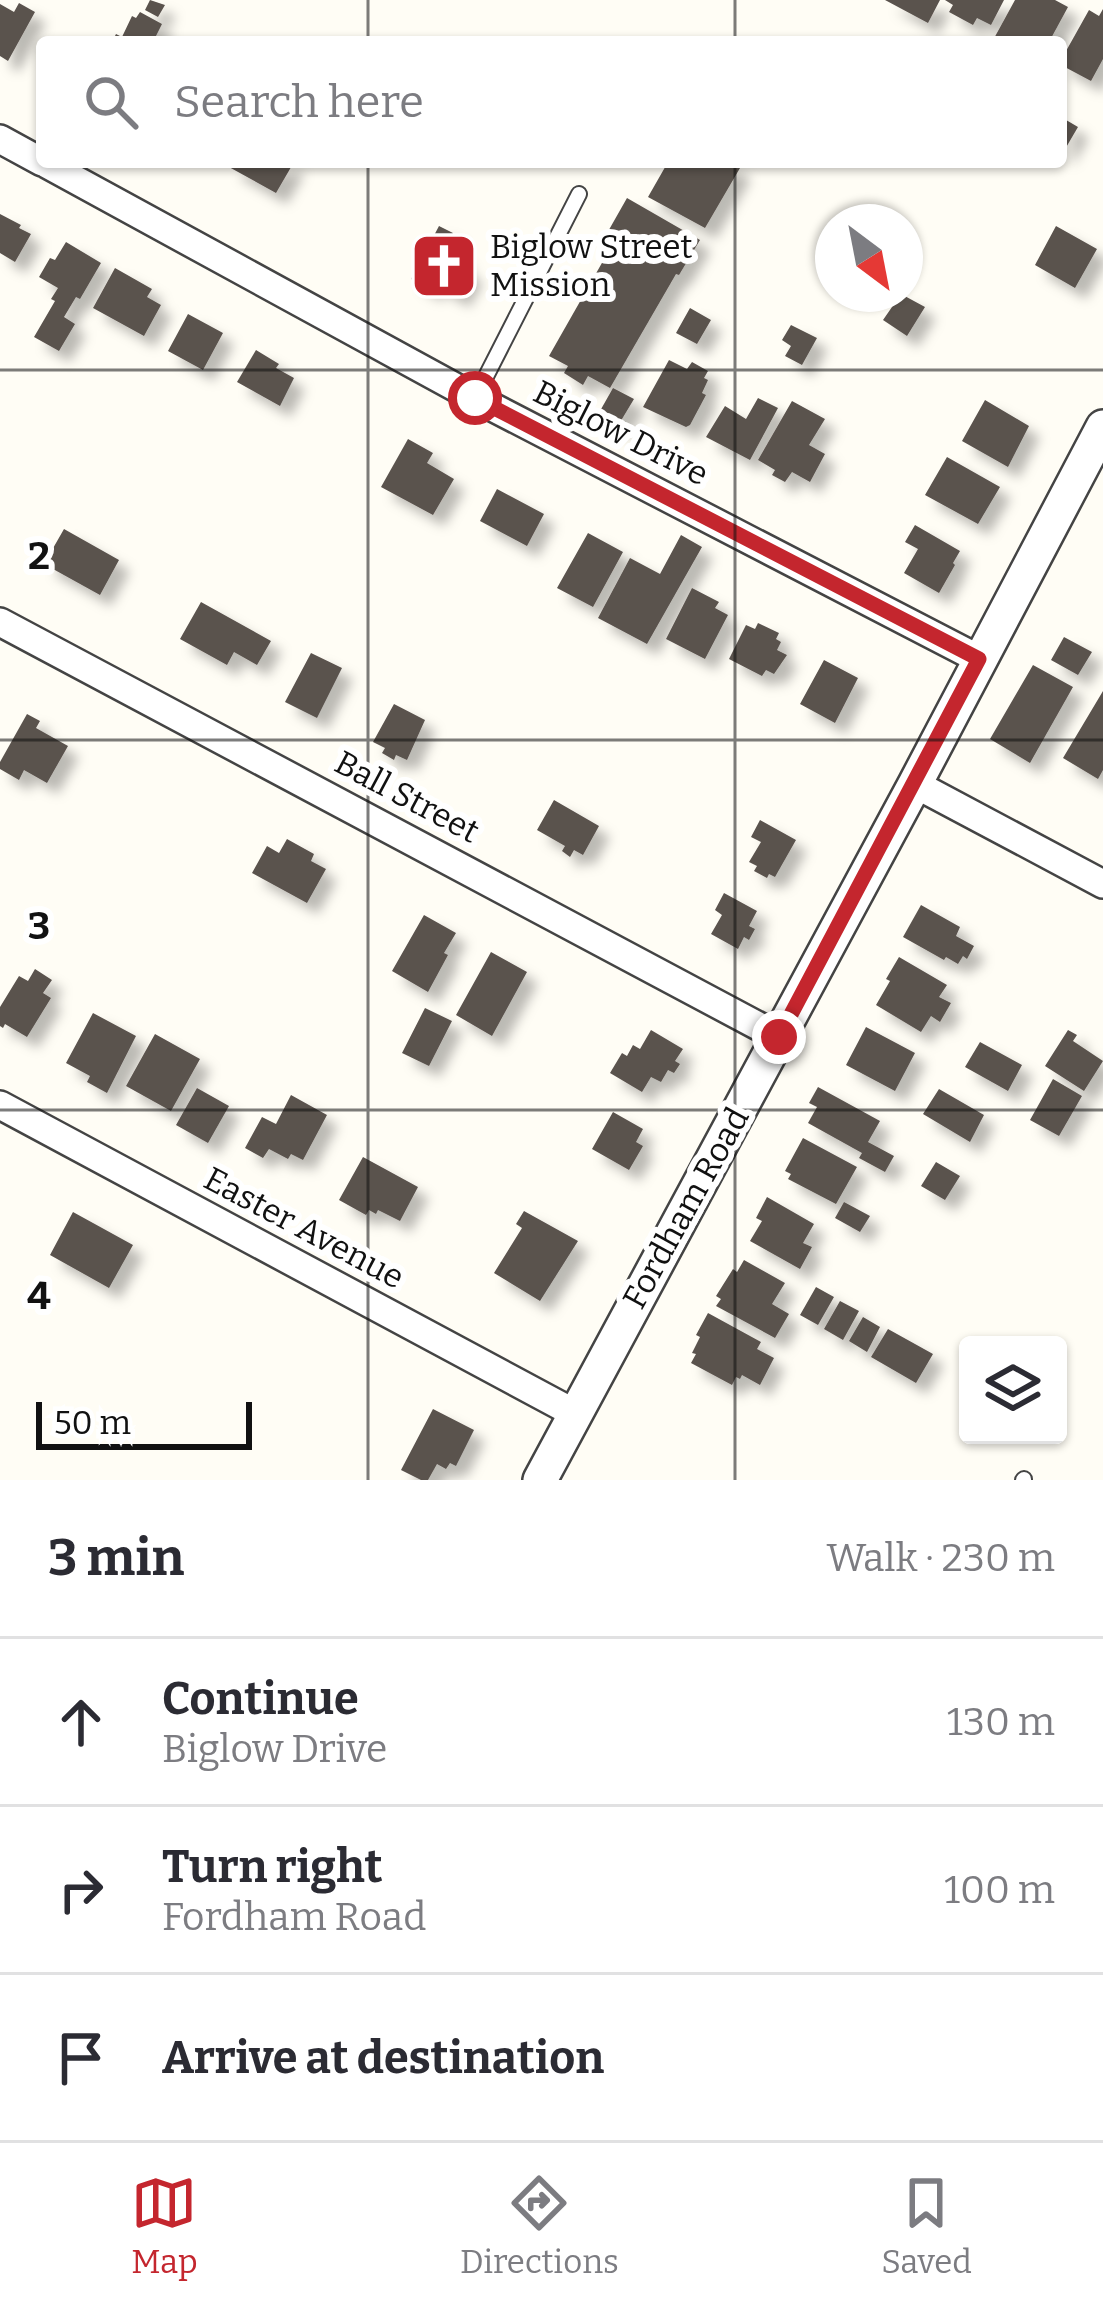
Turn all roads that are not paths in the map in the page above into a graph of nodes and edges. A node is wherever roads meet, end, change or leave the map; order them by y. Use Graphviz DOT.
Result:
graph roads {
  1 [pos="0,139"];
  2 [pos="36,159"];
  3 [pos="53,168"];
  4 [pos="579,194"];
  5 [pos="475,398"];
  6 [pos="1103,427"];
  7 [pos="0,622"];
  8 [pos="979,659"];
  9 [pos="915,784"];
  10 [pos="1103,884"];
  11 [pos="779,1037"];
  12 [pos="0,1105"];
  13 [pos="574,1413"];
  14 [pos="540,1480"];
  1 -- 2 [label="street, Biglow Drive"];
  3 -- 5 [label="street, Biglow Drive"];
  4 -- 5 [label="lane"];
  5 -- 8 [label="street, Biglow Drive"];
  6 -- 8 [label="street, Fordham Road"];
  7 -- 11 [label="street, Ball Street"];
  8 -- 9 [label="street, Fordham Road"];
  9 -- 10 [label="street"];
  9 -- 11 [label="street, Fordham Road"];
  11 -- 13 [label="street, Fordham Road"];
  12 -- 13 [label="street, Easter Avenue"];
  13 -- 14 [label="street, Fordham Road"];
}
